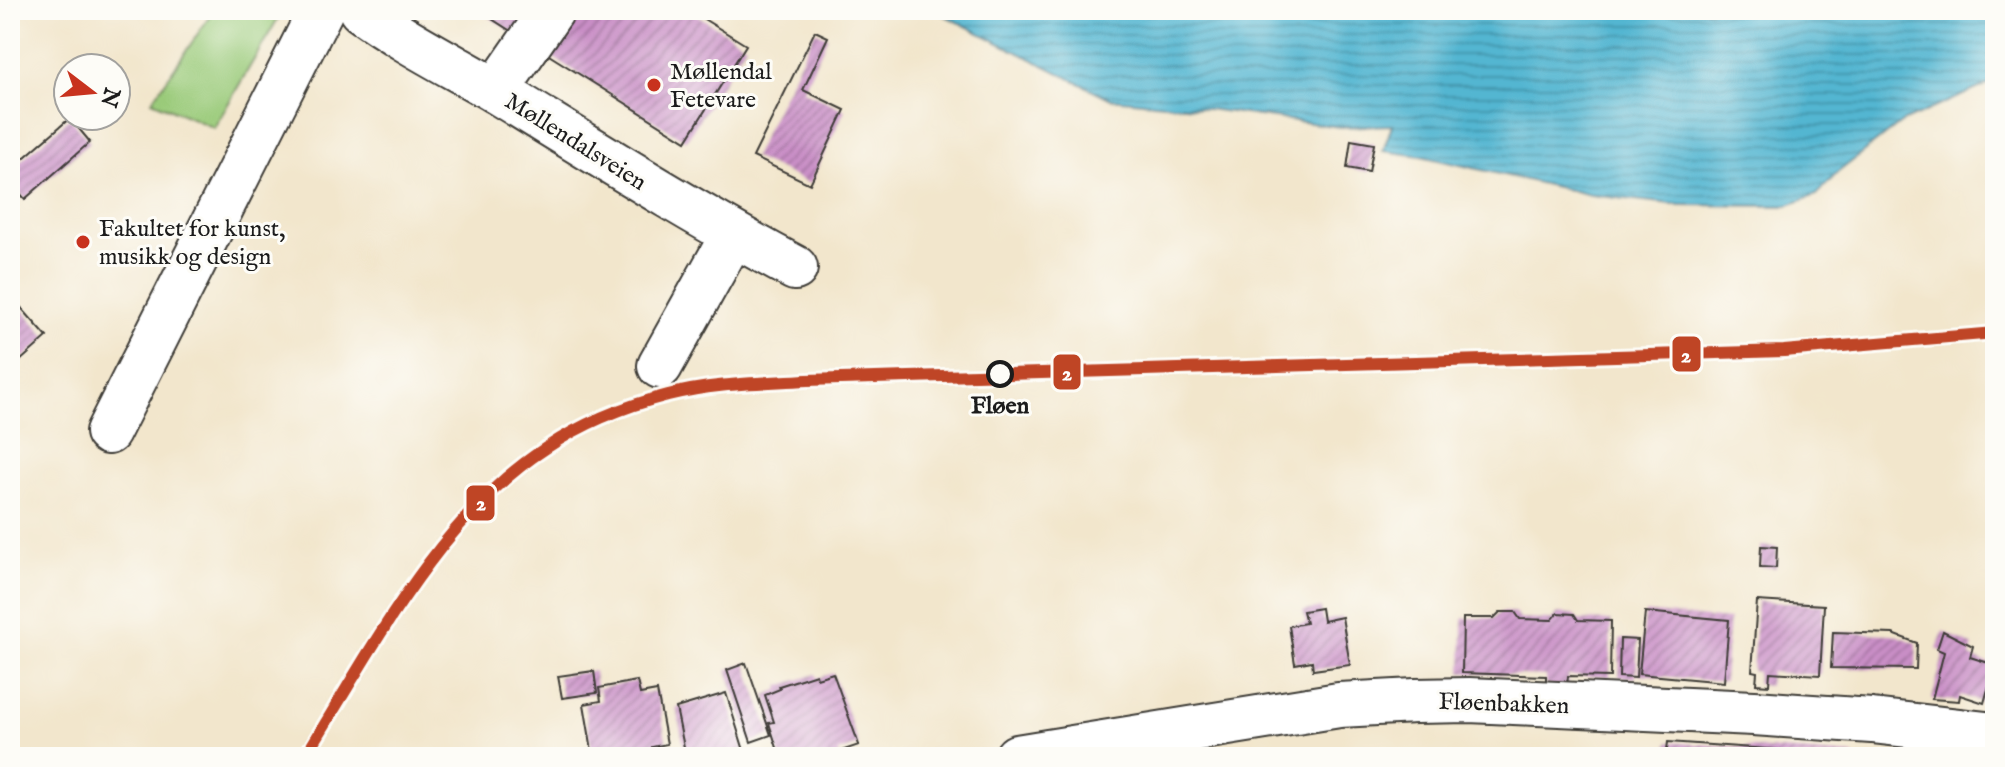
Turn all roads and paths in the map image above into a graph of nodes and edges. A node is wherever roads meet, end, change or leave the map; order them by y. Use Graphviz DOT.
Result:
graph roads {
  1 [pos="321,10"];
  2 [pos="361,10"];
  3 [pos="552,10"];
  4 [pos="496,91"];
  5 [pos="733,235"];
  6 [pos="795,268"];
  7 [pos="660,366"];
  8 [pos="108,432"];
  9 [pos="1995,735"];
  10 [pos="1026,756"];
  1 -- 8 [label="street"];
  2 -- 4 [label="street, Møllendalsveien"];
  3 -- 4 [label="street"];
  4 -- 5 [label="street, Møllendalsveien"];
  5 -- 6 [label="street, Møllendalsveien"];
  5 -- 7 [label="street"];
  9 -- 10 [label="street, Fløenbakken"];
}
